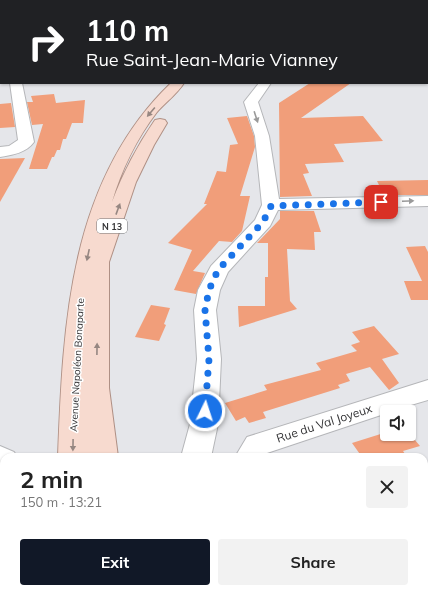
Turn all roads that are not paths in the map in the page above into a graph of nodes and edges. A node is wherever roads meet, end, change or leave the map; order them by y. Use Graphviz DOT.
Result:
graph roads {
  1 [pos="16,84"];
  2 [pos="177,84"];
  3 [pos="191,84"];
  4 [pos="264,84"];
  5 [pos="0,152"];
  6 [pos="428,201"];
  7 [pos="271,206"];
  8 [pos="85,383"];
  9 [pos="428,390"];
  10 [pos="74,453"];
  11 [pos="102,453"];
  12 [pos="197,453"];
  13 [pos="252,453"];
  1 -- 5 [label="street"];
  2 -- 8 [label="main road, Avenue Napoléon Bonaparte / N 13, one-way"];
  8 -- 3 [label="main road, Avenue Napoléon Bonaparte / N 13, one-way"];
  4 -- 7 [label="street, one-way"];
  7 -- 6 [label="street, one-way"];
  7 -- 12 [label="street"];
  8 -- 10 [label="main road, Avenue Napoléon Bonaparte / N 13, one-way"];
  8 -- 11 [label="main road, Avenue Napoléon Bonaparte / N 13"];
  9 -- 13 [label="street, Rue du Val Joyeux"];
}
